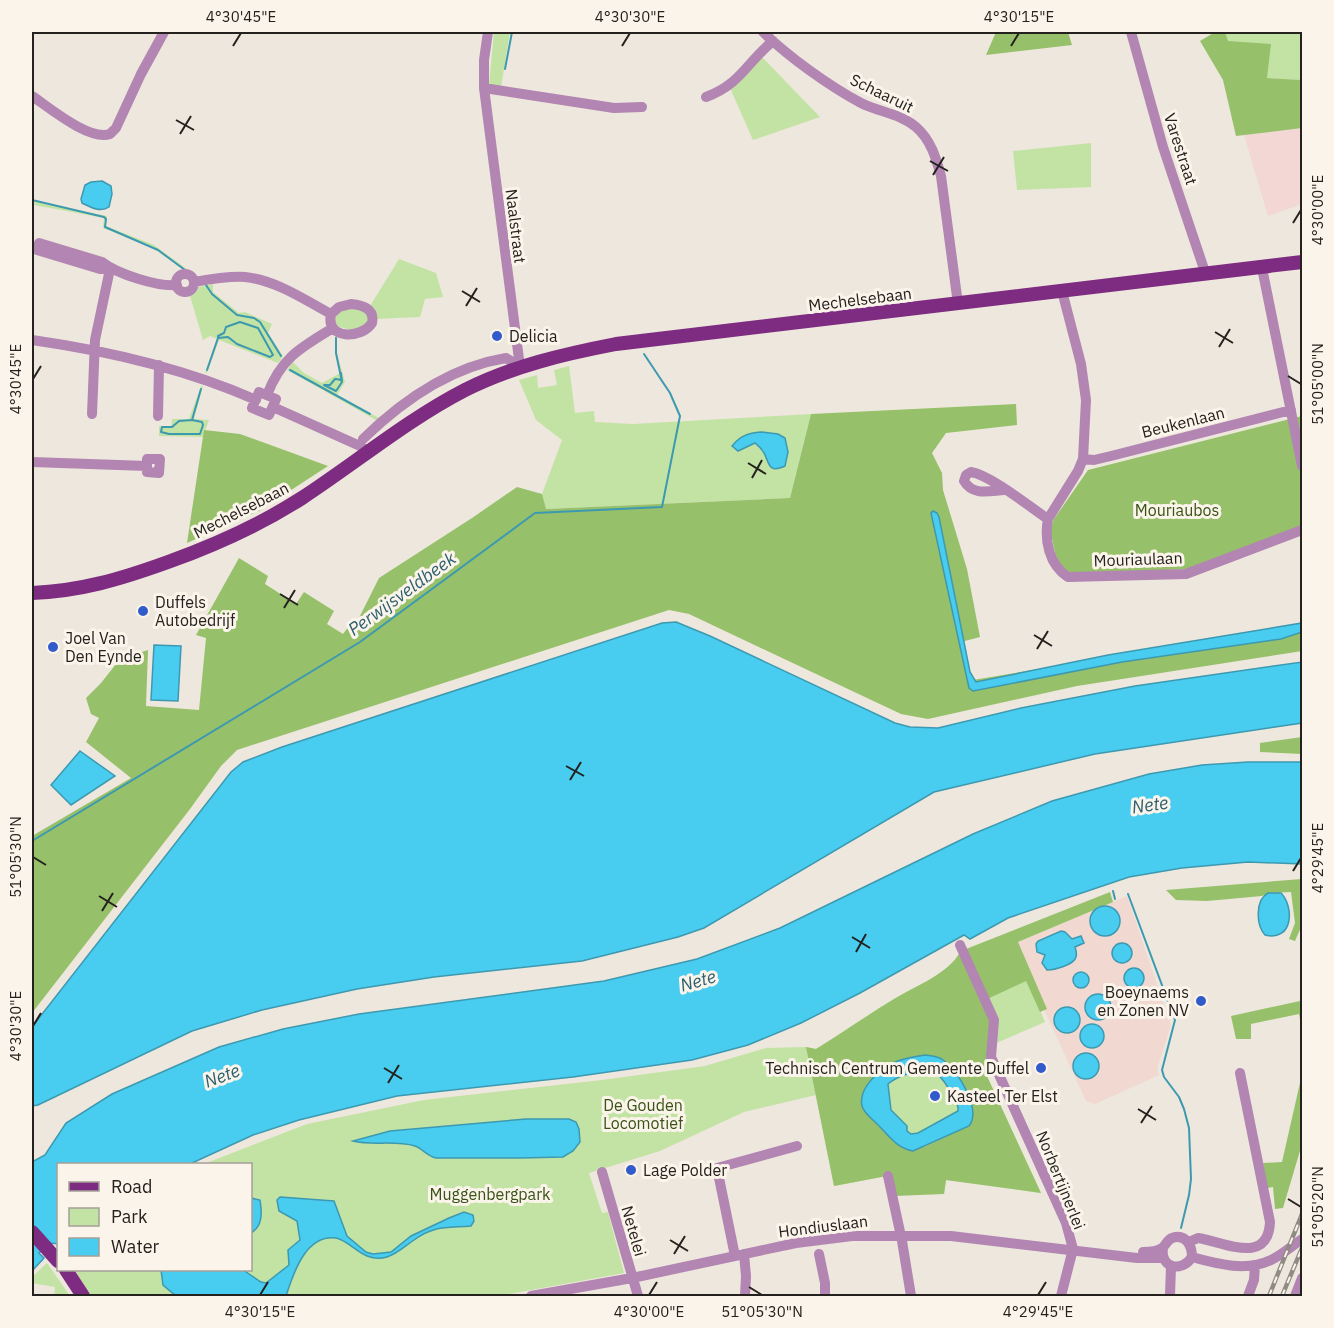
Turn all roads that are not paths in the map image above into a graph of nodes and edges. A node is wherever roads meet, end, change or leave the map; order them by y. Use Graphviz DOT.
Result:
graph roads {
  1 [pos="164,32"];
  2 [pos="488,32"];
  3 [pos="763,32"];
  4 [pos="1131,32"];
  5 [pos="773,41"];
  6 [pos="484,88"];
  7 [pos="32,96"];
  8 [pos="706,97"];
  9 [pos="642,107"];
  10 [pos="1302,262"];
  11 [pos="1262,268"];
  12 [pos="110,269"];
  13 [pos="1206,275"];
  14 [pos="1062,291"];
  15 [pos="958,304"];
  16 [pos="331,314"];
  17 [pos="333,328"];
  18 [pos="32,340"];
  19 [pos="94,349"];
  20 [pos="159,365"];
  21 [pos="520,367"];
  22 [pos="432,385"];
  23 [pos="267,395"];
  24 [pos="256,400"];
  25 [pos="442,403"];
  26 [pos="273,407"];
  27 [pos="1291,410"];
  28 [pos="92,414"];
  29 [pos="158,416"];
  30 [pos="1299,429"];
  31 [pos="366,445"];
  32 [pos="1089,459"];
  33 [pos="32,462"];
  34 [pos="147,466"];
  35 [pos="1302,466"];
  36 [pos="1004,490"];
  37 [pos="1048,519"];
  38 [pos="1302,530"];
  39 [pos="32,593"];
  40 [pos="960,945"];
  41 [pos="1240,1073"];
  42 [pos="797,1146"];
  43 [pos="602,1173"];
  44 [pos="888,1176"];
  45 [pos="32,1232"];
  46 [pos="900,1234"];
  47 [pos="1302,1240"];
  48 [pos="1190,1242"];
  49 [pos="1072,1250"];
  50 [pos="819,1254"];
  51 [pos="739,1255"];
  52 [pos="1192,1257"];
  53 [pos="57,1260"];
  54 [pos="1169,1260"];
  55 [pos="1255,1265"];
  56 [pos="67,1271"];
  57 [pos="632,1278"];
  58 [pos="1302,1278"];
  59 [pos="83,1296"];
  60 [pos="531,1296"];
  61 [pos="638,1296"];
  62 [pos="746,1296"];
  63 [pos="825,1296"];
  64 [pos="911,1296"];
  65 [pos="1061,1296"];
  66 [pos="1172,1296"];
  67 [pos="1248,1296"];
  68 [pos="1294,1296"];
  1 -- 7 [label="street"];
  2 -- 6 [label="street, Naalstraat"];
  3 -- 5 [label="street, Schaaruit"];
  4 -- 13 [label="street, Varestraat"];
  5 -- 8 [label="street"];
  5 -- 15 [label="street, Schaaruit"];
  6 -- 9 [label="street"];
  6 -- 21 [label="street, Naalstraat"];
  10 -- 11 [label="main road"];
  11 -- 13 [label="main road, Mechelsebaan"];
  11 -- 27 [label="street"];
  12 -- 12 [label="street"];
  12 -- 16 [label="street"];
  12 -- 19 [label="street"];
  13 -- 14 [label="main road, Mechelsebaan"];
  14 -- 15 [label="main road, Mechelsebaan"];
  14 -- 32 [label="street"];
  15 -- 21 [label="main road, Mechelsebaan"];
  16 -- 17 [label="street"];
  16 -- 17 [label="street"];
  17 -- 23 [label="street"];
  18 -- 19 [label="street"];
  19 -- 20 [label="street"];
  19 -- 28 [label="street"];
  20 -- 24 [label="street"];
  20 -- 29 [label="street"];
  21 -- 22 [label="street, Mechelsebaan"];
  21 -- 25 [label="main road, Mechelsebaan"];
  22 -- 25 [label="street"];
  22 -- 31 [label="street, Mechelsebaan"];
  23 -- 24 [label="street"];
  23 -- 26 [label="street"];
  24 -- 26 [label="street"];
  25 -- 31 [label="main road, Mechelsebaan"];
  26 -- 31 [label="street"];
  27 -- 30 [label="street"];
  27 -- 32 [label="street, Beukenlaan"];
  30 -- 35 [label="street"];
  31 -- 39 [label="main road, Mechelsebaan"];
  32 -- 37 [label="street"];
  33 -- 34 [label="street"];
  36 -- 37 [label="street"];
  37 -- 38 [label="street, Mouriaulaan"];
  40 -- 49 [label="street, Norbertijnerlei"];
  41 -- 48 [label="street"];
  42 -- 51 [label="street"];
  43 -- 57 [label="street, Netelei"];
  44 -- 46 [label="street"];
  45 -- 53 [label="main road"];
  46 -- 49 [label="street, Hondiuslaan"];
  46 -- 51 [label="street, Hondiuslaan"];
  46 -- 64 [label="street"];
  47 -- 55 [label="street"];
  48 -- 52 [label="street"];
  48 -- 54 [label="street, Hondiuslaan"];
  49 -- 54 [label="street, Hondiuslaan"];
  49 -- 65 [label="street, Norbertijnerlei"];
  50 -- 63 [label="street"];
  51 -- 57 [label="street, Hondiuslaan"];
  51 -- 62 [label="street"];
  52 -- 54 [label="street, Hondiuslaan"];
  52 -- 55 [label="street"];
  54 -- 66 [label="street"];
  55 -- 67 [label="street"];
  56 -- 59 [label="main road"];
  57 -- 60 [label="street, Hondiuslaan"];
  57 -- 61 [label="street, Netelei"];
  58 -- 68 [label="street"];
}
